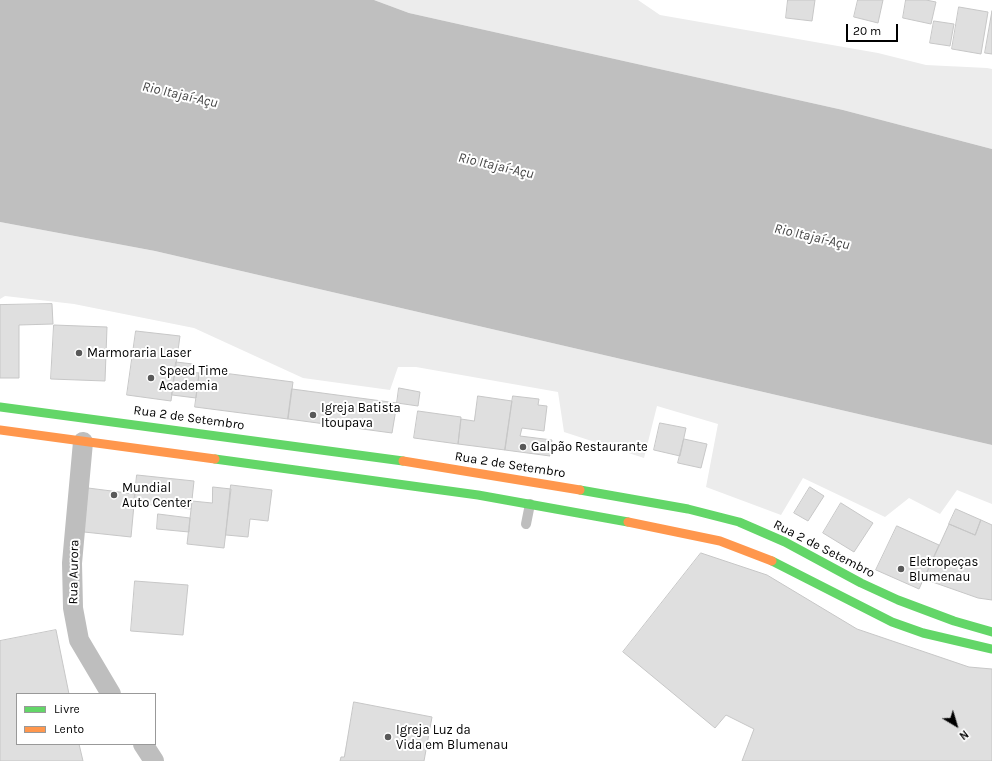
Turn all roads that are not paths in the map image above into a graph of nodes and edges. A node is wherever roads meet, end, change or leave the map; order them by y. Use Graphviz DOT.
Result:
graph roads {
  1 [pos="0,407"];
  2 [pos="0,430"];
  3 [pos="83,442"];
  4 [pos="530,504"];
  5 [pos="526,524"];
  6 [pos="992,632"];
  7 [pos="992,649"];
  8 [pos="110,693"];
  9 [pos="144,745"];
  10 [pos="154,761"];
  1 -- 6 [label="main road, Rua 2 de Setembro"];
  2 -- 3 [label="main road"];
  3 -- 4 [label="main road"];
  3 -- 8 [label="street, Rua Aurora"];
  4 -- 5 [label="lane"];
  4 -- 7 [label="main road"];
  9 -- 10 [label="street"];
}
